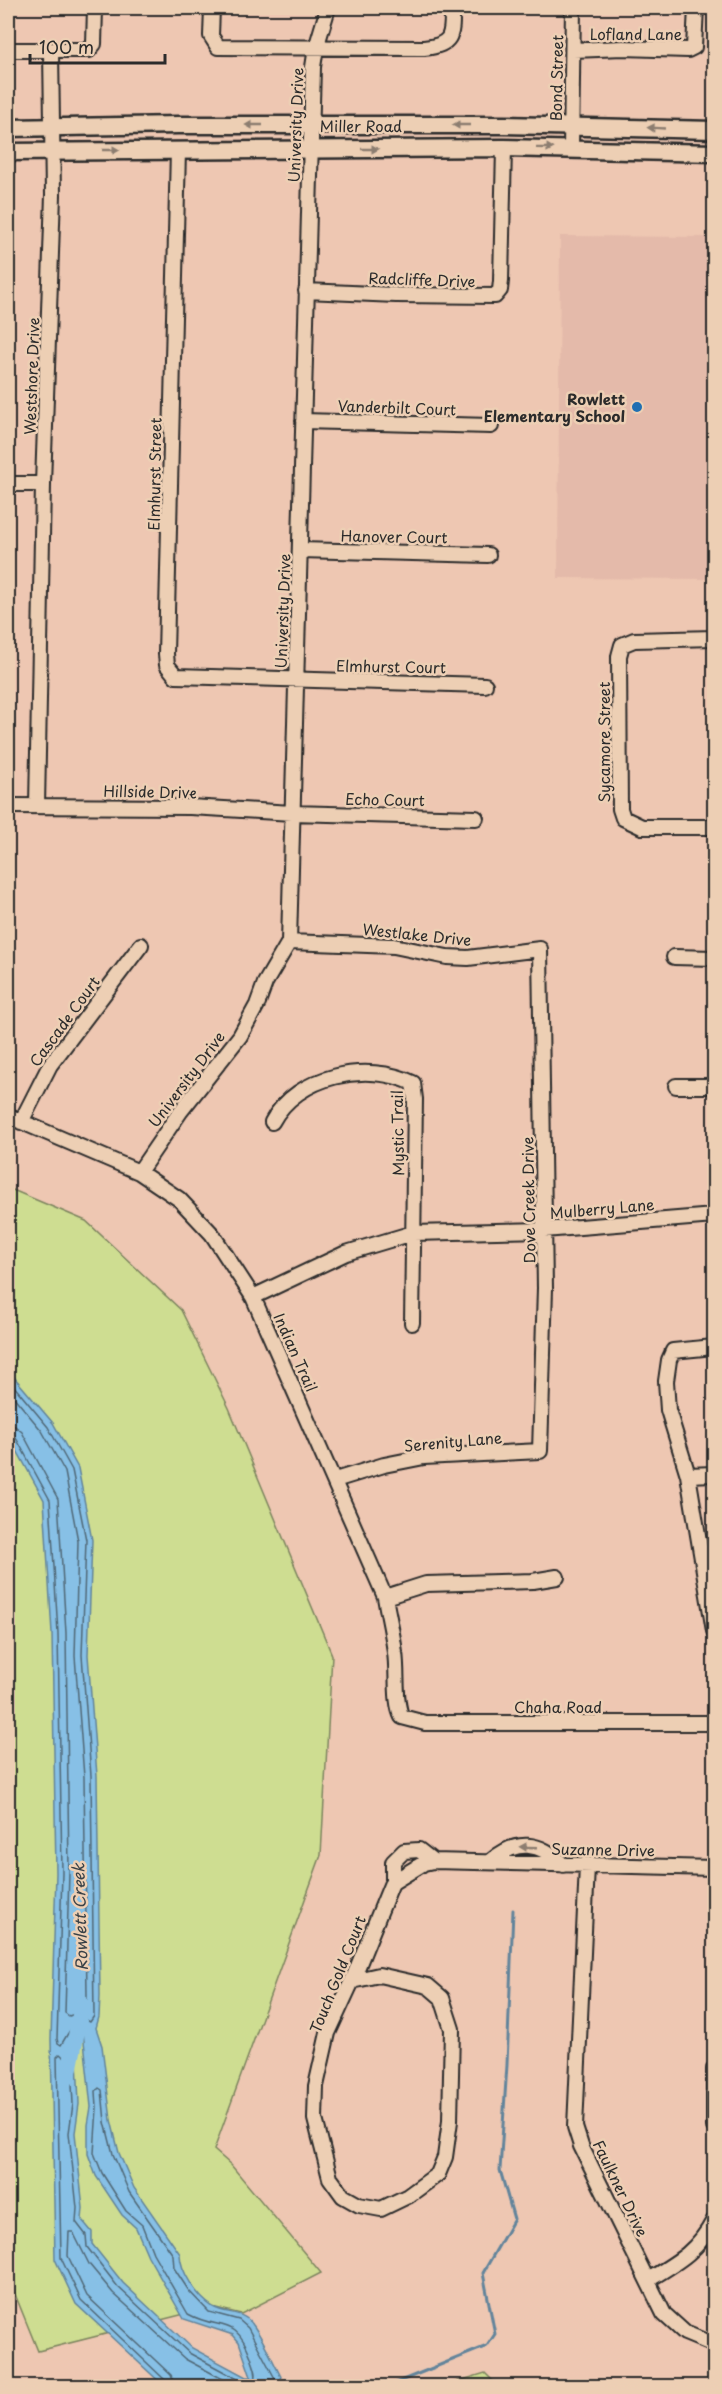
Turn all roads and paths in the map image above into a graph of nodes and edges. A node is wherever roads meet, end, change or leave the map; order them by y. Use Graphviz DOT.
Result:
graph roads {
  1 [pos="95,8"];
  2 [pos="212,8"];
  3 [pos="328,8"];
  4 [pos="452,8"];
  5 [pos="573,8"];
  6 [pos="696,8"];
  7 [pos="316,48"];
  8 [pos="8,50"];
  9 [pos="573,50"];
  10 [pos="51,51"];
  11 [pos="312,125"];
  12 [pos="571,126"];
  13 [pos="52,127"];
  14 [pos="8,128"];
  15 [pos="714,130"];
  16 [pos="504,148"];
  17 [pos="571,148"];
  18 [pos="311,149"];
  19 [pos="178,150"];
  20 [pos="52,151"];
  21 [pos="8,152"];
  22 [pos="714,153"];
  23 [pos="306,291"];
  24 [pos="303,421"];
  25 [pos="491,426"];
  26 [pos="8,484"];
  27 [pos="44,484"];
  28 [pos="300,550"];
  29 [pos="488,555"];
  30 [pos="714,638"];
  31 [pos="296,680"];
  32 [pos="485,685"];
  33 [pos="8,806"];
  34 [pos="37,806"];
  35 [pos="292,813"];
  36 [pos="477,818"];
  37 [pos="714,827"];
  38 [pos="289,942"];
  39 [pos="141,945"];
  40 [pos="540,949"];
  41 [pos="674,957"];
  42 [pos="714,958"];
  43 [pos="676,1086"];
  44 [pos="714,1086"];
  45 [pos="14,1119"];
  46 [pos="272,1122"];
  47 [pos="139,1172"];
  48 [pos="714,1216"];
  49 [pos="544,1230"];
  50 [pos="413,1233"];
  51 [pos="253,1298"];
  52 [pos="412,1323"];
  53 [pos="714,1347"];
  54 [pos="540,1451"];
  55 [pos="714,1474"];
  56 [pos="688,1475"];
  57 [pos="335,1480"];
  58 [pos="557,1577"];
  59 [pos="385,1597"];
  60 [pos="711,1598"];
  61 [pos="714,1631"];
  62 [pos="402,1717"];
  63 [pos="714,1723"];
  64 [pos="433,1861"];
  65 [pos="588,1866"];
  66 [pos="714,1868"];
  67 [pos="393,1882"];
  68 [pos="352,1981"];
  69 [pos="714,2069"];
  70 [pos="714,2127"];
  71 [pos="714,2220"];
  72 [pos="648,2280"];
  73 [pos="714,2345"];
  1 -- 10 [label="street"];
  2 -- 7 [label="street"];
  3 -- 7 [label="street, University Drive"];
  4 -- 7 [label="street"];
  5 -- 9 [label="street, Bond Street"];
  6 -- 9 [label="street, Lofland Lane"];
  7 -- 11 [label="street, University Drive"];
  8 -- 10 [label="street"];
  9 -- 12 [label="street, Bond Street"];
  10 -- 13 [label="street, Westshore Drive"];
  12 -- 11 [label="main road, Miller Road, one-way"];
  11 -- 13 [label="main road, Miller Road, one-way"];
  11 -- 18 [label="street, University Drive"];
  15 -- 12 [label="main road, Miller Road, one-way"];
  12 -- 17 [label="street, Bond Street"];
  13 -- 14 [label="main road, Miller Road"];
  13 -- 20 [label="street, Westshore Drive"];
  16 -- 17 [label="main road, Miller Road, one-way"];
  18 -- 16 [label="main road, Miller Road, one-way"];
  16 -- 23 [label="street, Radcliffe Drive"];
  17 -- 22 [label="main road, Miller Road"];
  18 -- 19 [label="main road, Miller Road"];
  18 -- 23 [label="street, University Drive"];
  20 -- 19 [label="main road, Miller Road, one-way"];
  19 -- 31 [label="street, Elmhurst Street"];
  20 -- 21 [label="main road, Miller Road"];
  20 -- 27 [label="street, Westshore Drive"];
  23 -- 24 [label="street, University Drive"];
  24 -- 25 [label="street, Vanderbilt Court"];
  24 -- 28 [label="street, University Drive"];
  26 -- 27 [label="street"];
  27 -- 34 [label="street, Westshore Drive"];
  28 -- 29 [label="street, Hanover Court"];
  28 -- 31 [label="street, University Drive"];
  30 -- 37 [label="street, Sycamore Street"];
  31 -- 32 [label="street, Elmhurst Court"];
  31 -- 35 [label="street, University Drive"];
  33 -- 34 [label="street, Hillside Drive"];
  34 -- 35 [label="street, Hillside Drive"];
  35 -- 36 [label="street, Echo Court"];
  35 -- 38 [label="street, University Drive"];
  38 -- 40 [label="street, Westlake Drive"];
  38 -- 47 [label="street, University Drive"];
  39 -- 45 [label="street, Cascade Court"];
  40 -- 49 [label="street, Dove Creek Drive"];
  41 -- 42 [label="street"];
  43 -- 44 [label="street"];
  45 -- 47 [label="street, Indian Trail"];
  46 -- 50 [label="street, Mystic Trail"];
  47 -- 51 [label="street, Indian Trail"];
  48 -- 49 [label="street, Mulberry Lane"];
  49 -- 50 [label="street, Mulberry Lane"];
  49 -- 54 [label="street, Dove Creek Drive"];
  50 -- 51 [label="street, Mulberry Lane"];
  50 -- 52 [label="street"];
  51 -- 57 [label="street, Indian Trail"];
  53 -- 56 [label="street"];
  54 -- 57 [label="street, Serenity Lane"];
  55 -- 56 [label="street"];
  56 -- 60 [label="street"];
  57 -- 59 [label="street, Indian Trail"];
  58 -- 59 [label="street"];
  59 -- 62 [label="street, Indian Trail"];
  60 -- 61 [label="street"];
  62 -- 63 [label="street, Chaha Road"];
  64 -- 65 [label="street, Suzanne Drive"];
  64 -- 67 [label="street"];
  64 -- 67 [label="street, Touch Gold Court"];
  65 -- 66 [label="street, Suzanne Drive"];
  65 -- 72 [label="street, Faulkner Drive"];
  67 -- 68 [label="street, Touch Gold Court"];
  68 -- 68 [label="street, Touch Gold Court"];
  69 -- 70 [label="street"];
  71 -- 72 [label="street"];
  72 -- 73 [label="street, Faulkner Drive"];
}
